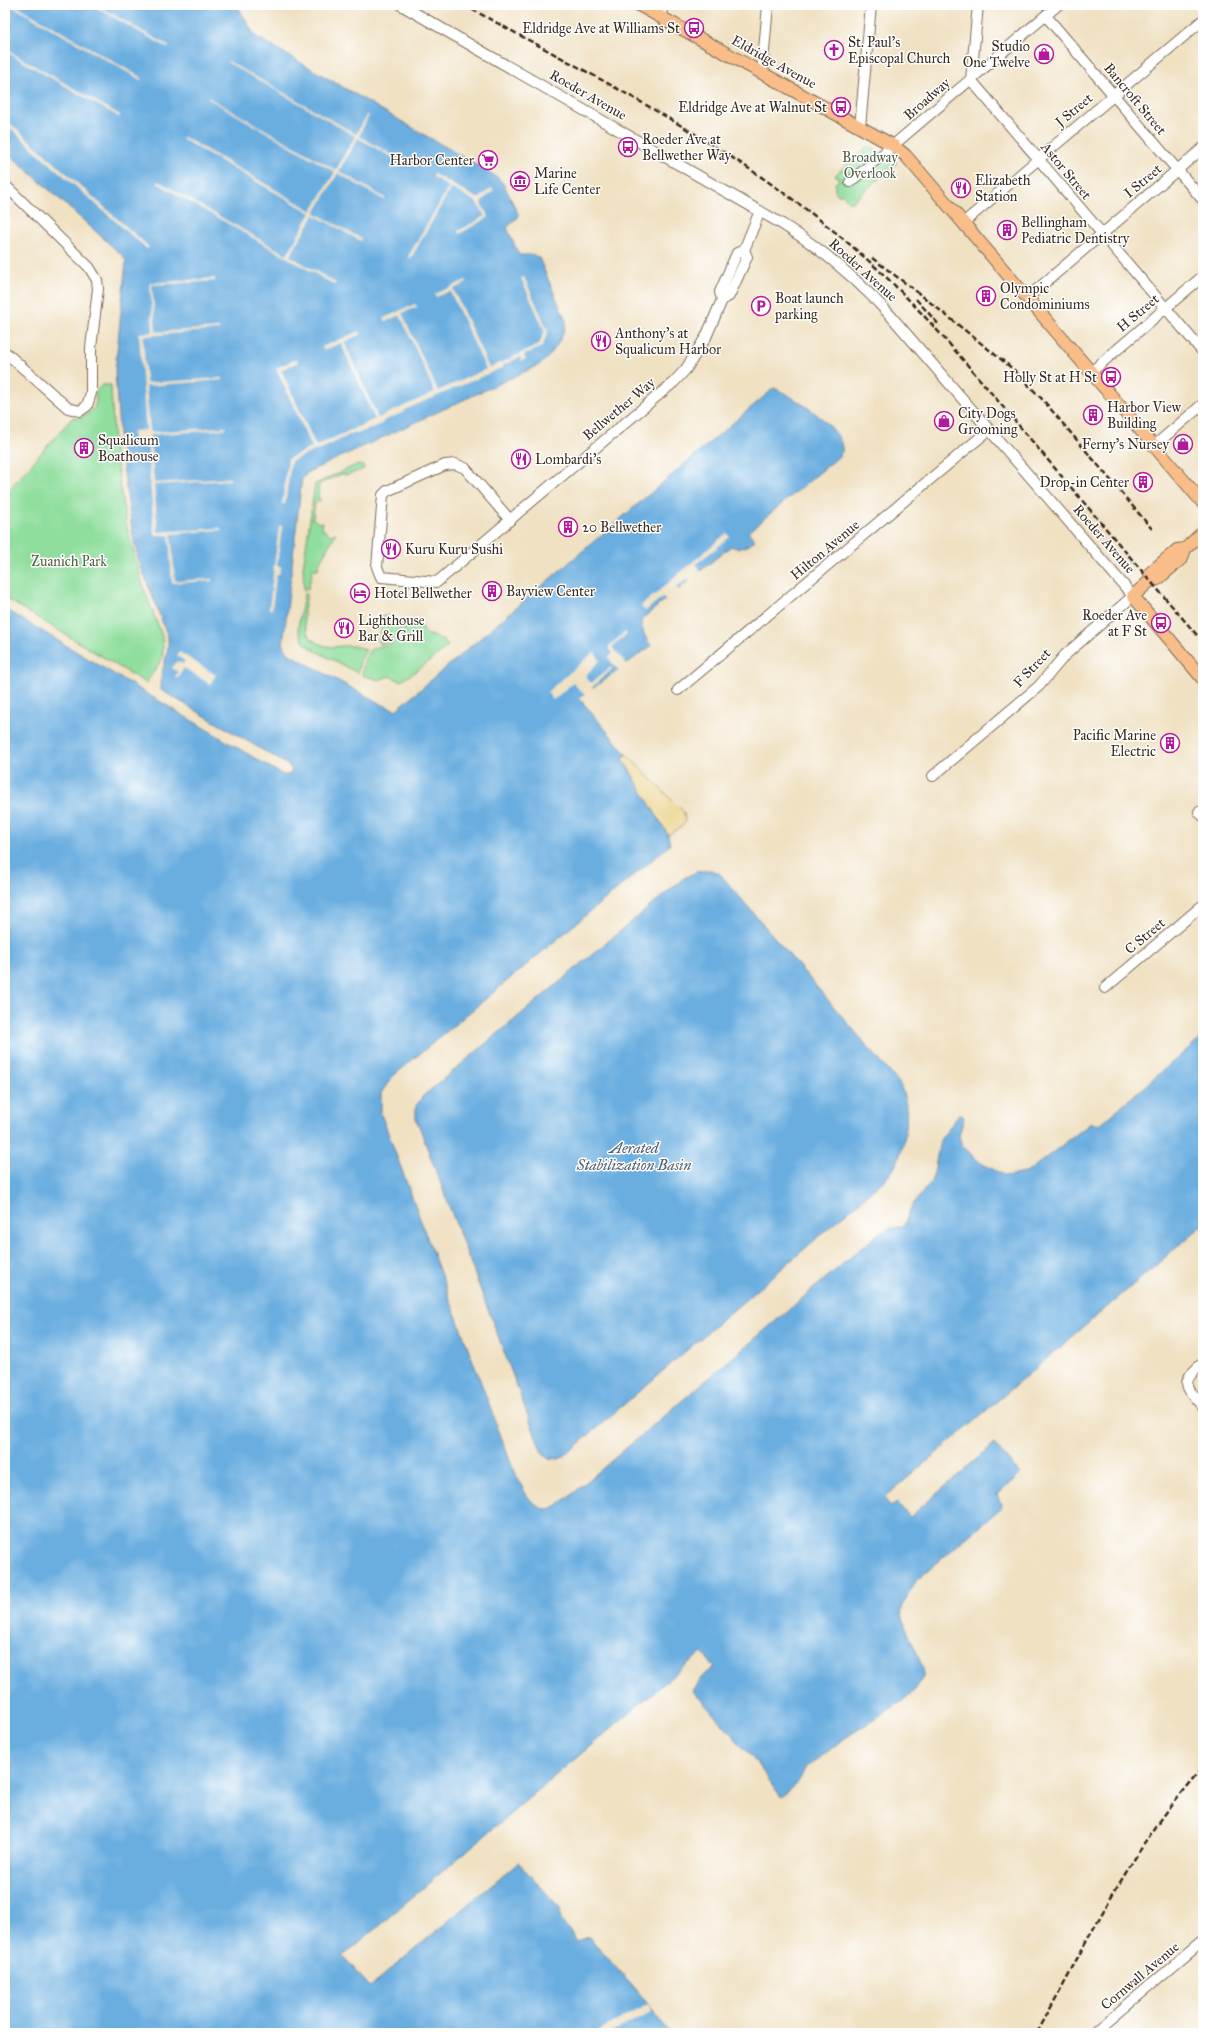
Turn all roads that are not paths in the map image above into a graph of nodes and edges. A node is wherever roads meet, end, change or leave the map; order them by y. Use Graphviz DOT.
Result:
graph roads {
  1 [pos="401,5"];
  2 [pos="639,5"];
  3 [pos="768,5"];
  4 [pos="871,5"];
  5 [pos="978,5"];
  6 [pos="1058,5"];
  7 [pos="662,11"];
  8 [pos="1046,16"];
  9 [pos="1203,20"];
  10 [pos="762,73"];
  11 [pos="971,80"];
  12 [pos="1113,95"];
  13 [pos="860,127"];
  14 [pos="894,146"];
  15 [pos="1203,148"];
  16 [pos="1038,159"];
  17 [pos="1177,170"];
  18 [pos="850,182"];
  19 [pos="5,185"];
  20 [pos="1203,200"];
  21 [pos="760,211"];
  22 [pos="963,223"];
  23 [pos="1102,234"];
  24 [pos="1203,276"];
  25 [pos="1027,298"];
  26 [pos="1165,308"];
  27 [pos="5,352"];
  28 [pos="1203,352"];
  29 [pos="1091,372"];
  30 [pos="1203,404"];
  31 [pos="989,430"];
  32 [pos="1154,446"];
  33 [pos="1203,503"];
  34 [pos="510,520"];
  35 [pos="1203,532"];
  36 [pos="1133,596"];
  37 [pos="1203,679"];
  38 [pos="678,690"];
  39 [pos="933,776"];
  40 [pos="1203,905"];
  41 [pos="1105,988"];
  42 [pos="1203,1363"];
  43 [pos="1203,1407"];
  44 [pos="1203,1941"];
  45 [pos="1094,2033"];
  1 -- 21 [label="street, Roeder Avenue"];
  2 -- 7 [label="main road, Eldridge Avenue"];
  3 -- 10 [label="street"];
  4 -- 13 [label="street"];
  5 -- 11 [label="street"];
  6 -- 8 [label="street, Broadway"];
  7 -- 10 [label="main road, Eldridge Avenue"];
  8 -- 11 [label="street, Broadway"];
  8 -- 12 [label="street, Bancroft Street"];
  9 -- 12 [label="street, J Street"];
  10 -- 13 [label="main road, Eldridge Avenue"];
  11 -- 14 [label="street, Broadway"];
  11 -- 16 [label="street, Astor Street"];
  12 -- 16 [label="street, J Street"];
  12 -- 17 [label="street, Bancroft Street"];
  13 -- 14 [label="main road, Eldridge Avenue"];
  14 -- 18 [label="street, Broadway"];
  14 -- 22 [label="main road, Eldridge Avenue"];
  15 -- 17 [label="street, I Street"];
  16 -- 22 [label="street, J Street"];
  16 -- 23 [label="street, Astor Street"];
  17 -- 20 [label="street, Bancroft Street"];
  17 -- 23 [label="street, I Street"];
  19 -- 27 [label="street"];
  21 -- 31 [label="street, Roeder Avenue"];
  21 -- 34 [label="street, Bellwether Way"];
  22 -- 25 [label="main road, Eldridge Avenue"];
  23 -- 25 [label="street, I Street"];
  23 -- 26 [label="street, Astor Street"];
  24 -- 26 [label="street, H Street"];
  25 -- 29 [label="main road, Eldridge Avenue"];
  26 -- 28 [label="street, Astor Street"];
  26 -- 29 [label="street, H Street"];
  29 -- 32 [label="main road, Eldridge Avenue"];
  30 -- 32 [label="street"];
  31 -- 36 [label="street, Roeder Avenue"];
  31 -- 38 [label="street, Hilton Avenue"];
  32 -- 33 [label="main road, Eldridge Avenue"];
  34 -- 34 [label="street, Bellwether Way"];
  35 -- 36 [label="main road, F Street"];
  36 -- 37 [label="main road, Roeder Avenue"];
  36 -- 39 [label="street, F Street"];
  40 -- 41 [label="street, C Street"];
  42 -- 43 [label="street"];
  44 -- 45 [label="street, Cornwall Avenue"];
}
